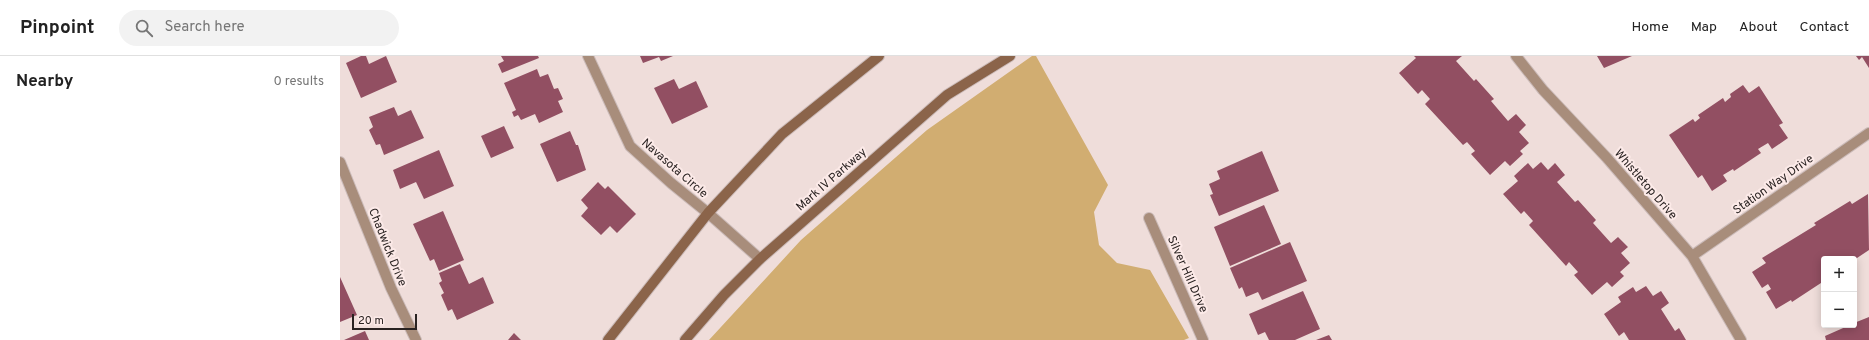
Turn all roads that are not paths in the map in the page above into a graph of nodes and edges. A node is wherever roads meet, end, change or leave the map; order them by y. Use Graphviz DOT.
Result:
graph roads {
  1 [pos="588,56"];
  2 [pos="880,56"];
  3 [pos="1010,56"];
  4 [pos="1516,56"];
  5 [pos="1869,133"];
  6 [pos="340,162"];
  7 [pos="708,213"];
  8 [pos="1149,218"];
  9 [pos="1692,256"];
  10 [pos="760,259"];
  11 [pos="416,340"];
  12 [pos="608,340"];
  13 [pos="685,340"];
  14 [pos="1203,340"];
  15 [pos="1741,340"];
  1 -- 7 [label="street, Navasota Circle"];
  2 -- 7 [label="main road"];
  3 -- 10 [label="main road, Mark IV Parkway"];
  4 -- 9 [label="street, Whistletop Drive"];
  5 -- 9 [label="street, Station Way Drive"];
  6 -- 11 [label="street, Chadwick Drive"];
  7 -- 10 [label="street, Navasota Circle"];
  7 -- 12 [label="main road"];
  8 -- 14 [label="street, Silver Hill Drive"];
  9 -- 15 [label="street, Whistletop Drive"];
  10 -- 13 [label="main road, Mark IV Parkway"];
}
